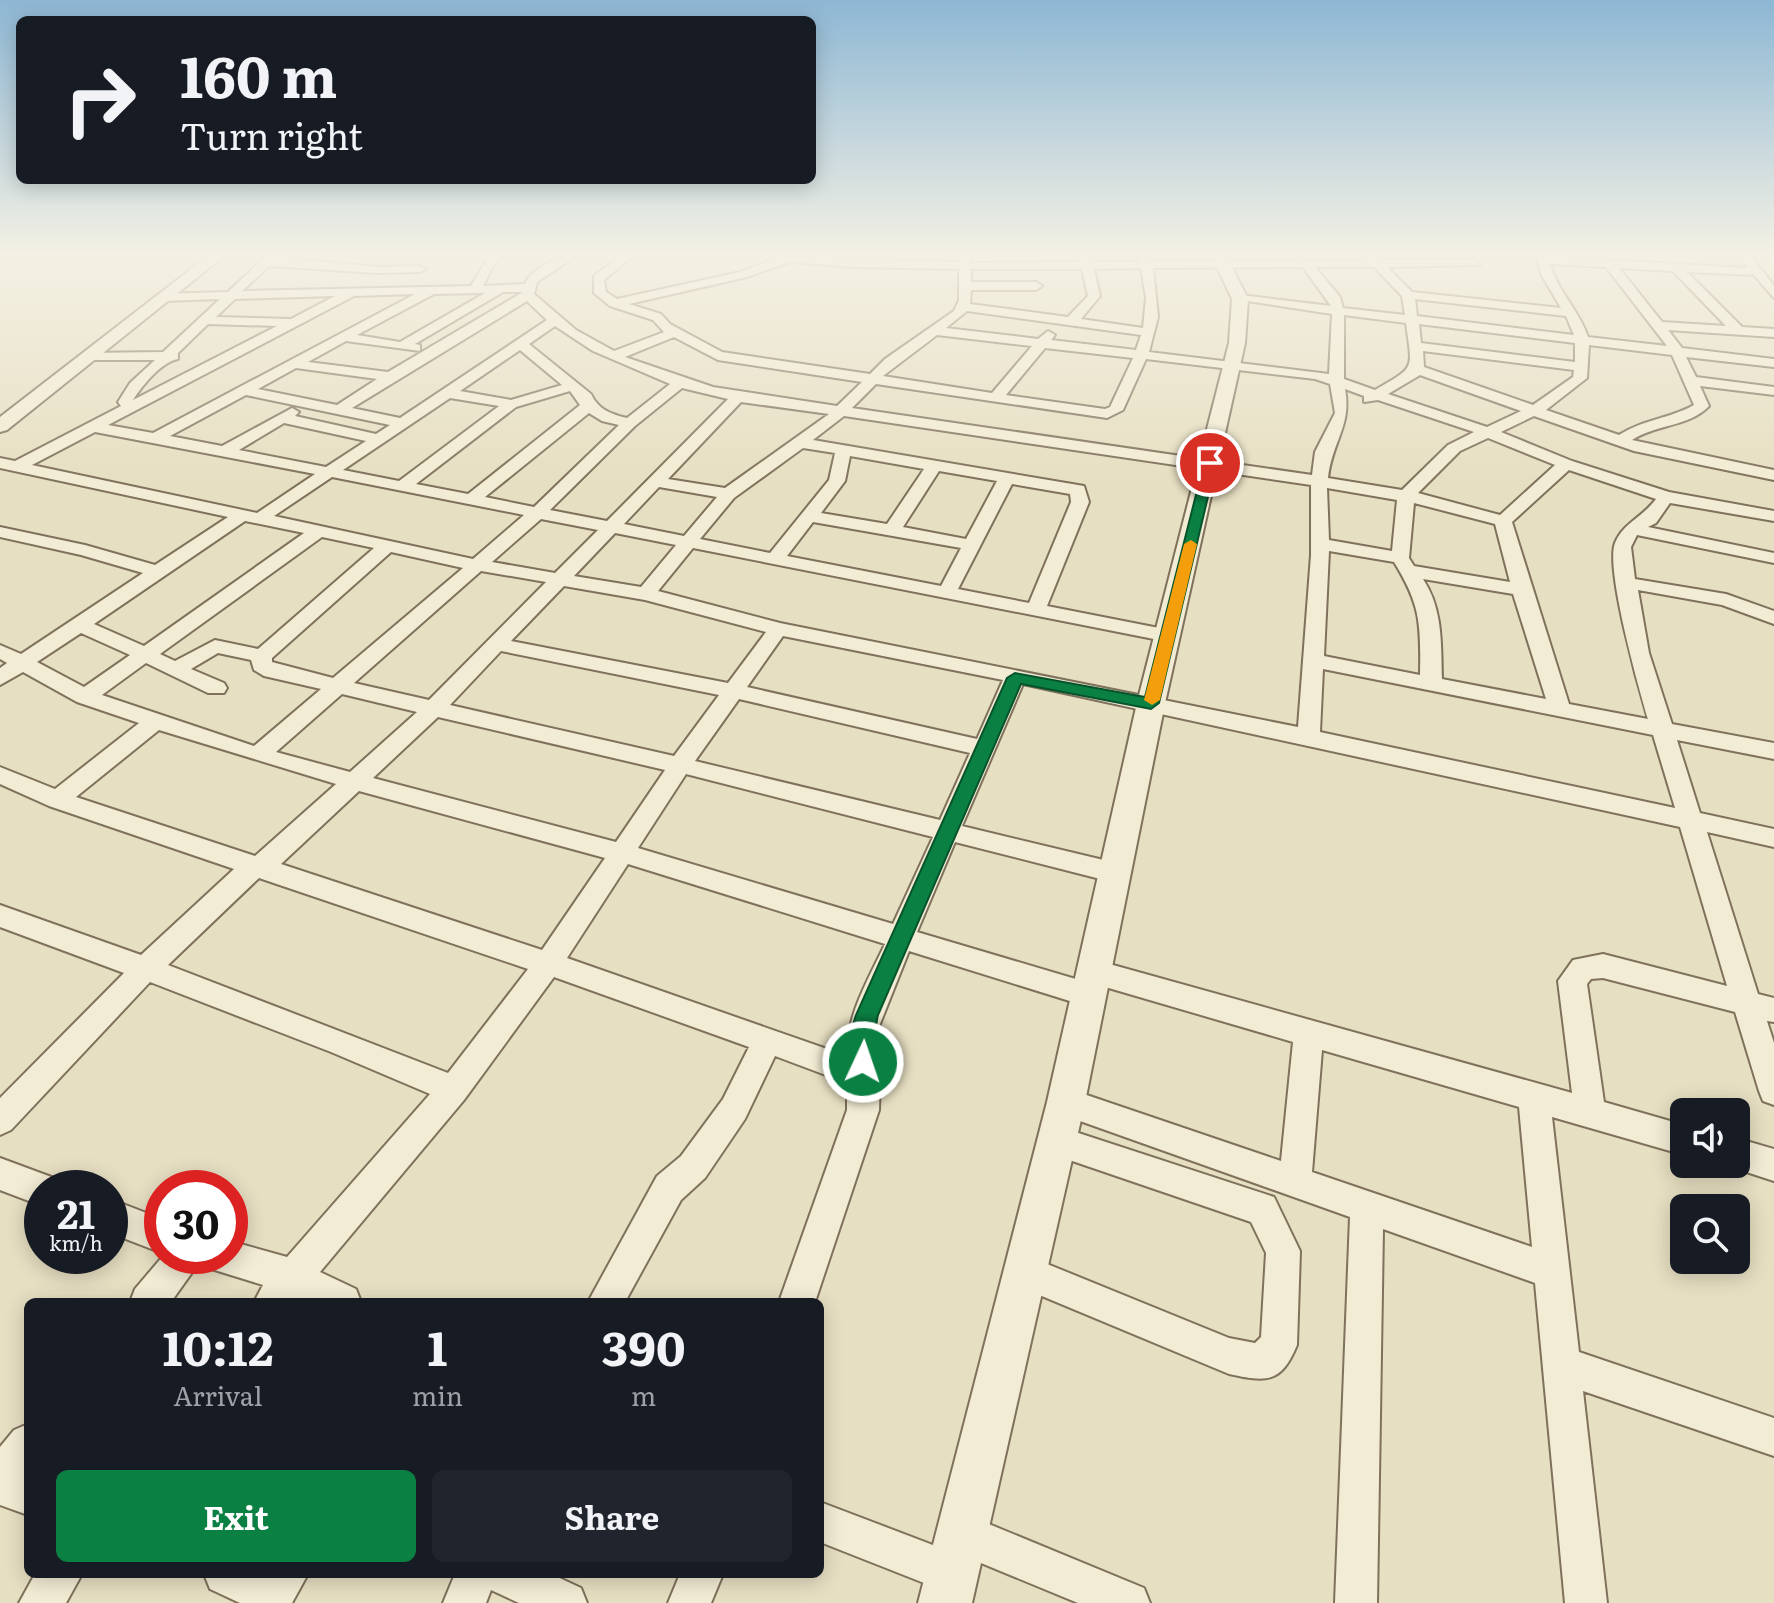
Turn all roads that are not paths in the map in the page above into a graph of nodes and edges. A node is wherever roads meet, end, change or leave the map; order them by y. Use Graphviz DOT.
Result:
graph roads {
  1 [pos="123,331"];
  2 [pos="192,331"];
  3 [pos="283,331"];
  4 [pos="354,331"];
  5 [pos="428,331"];
  6 [pos="464,331"];
  7 [pos="541,331"];
  8 [pos="573,331"];
  9 [pos="671,331"];
  10 [pos="935,331"];
  11 [pos="1055,331"];
  12 [pos="1139,331"];
  13 [pos="1239,331"];
  14 [pos="1339,331"];
  15 [pos="1413,331"];
  16 [pos="1513,331"];
  17 [pos="1581,331"];
  18 [pos="1662,331"];
  19 [pos="1735,331"];
  20 [pos="1738,331"];
  21 [pos="1147,332"];
  22 [pos="673,333"];
  23 [pos="1774,333"];
  24 [pos="342,337"];
  25 [pos="1584,339"];
  26 [pos="521,345"];
  27 [pos="1040,345"];
  28 [pos="402,346"];
  29 [pos="1417,346"];
  30 [pos="1676,349"];
  31 [pos="431,351"];
  32 [pos="166,355"];
  33 [pos="92,356"];
  34 [pos="614,356"];
  35 [pos="1139,357"];
  36 [pos="223,359"];
  37 [pos="1774,363"];
  38 [pos="1232,364"];
  39 [pos="293,366"];
  40 [pos="1582,367"];
  41 [pos="1417,369"];
  42 [pos="391,377"];
  43 [pos="873,381"];
  44 [pos="1338,381"];
  45 [pos="1692,381"];
  46 [pos="678,384"];
  47 [pos="570,387"];
  48 [pos="247,391"];
  49 [pos="1774,391"];
  50 [pos="449,393"];
  51 [pos="1377,394"];
  52 [pos="998,395"];
  53 [pos="738,397"];
  54 [pos="308,403"];
  55 [pos="511,404"];
  56 [pos="588,406"];
  57 [pos="131,407"];
  58 [pos="337,411"];
  59 [pos="1532,411"];
  60 [pos="843,412"];
  61 [pos="1342,413"];
  62 [pos="281,418"];
  63 [pos="404,423"];
  64 [pos="630,423"];
  65 [pos="0,426"];
  66 [pos="93,427"];
  67 [pos="1488,432"];
  68 [pos="155,438"];
  69 [pos="380,439"];
  70 [pos="1620,441"];
  71 [pos="801,443"];
  72 [pos="225,451"];
  73 [pos="843,452"];
  74 [pos="1210,463"];
  75 [pos="9,464"];
  76 [pos="1566,464"];
  77 [pos="934,466"];
  78 [pos="327,474"];
  79 [pos="1774,475"];
  80 [pos="1008,476"];
  81 [pos="653,481"];
  82 [pos="1319,481"];
  83 [pos="400,488"];
  84 [pos="728,494"];
  85 [pos="1406,496"];
  86 [pos="1666,497"];
  87 [pos="469,502"];
  88 [pos="536,514"];
  89 [pos="810,516"];
  90 [pos="1774,516"];
  91 [pos="251,517"];
  92 [pos="1503,521"];
  93 [pos="609,527"];
  94 [pos="1631,529"];
  95 [pos="892,530"];
  96 [pos="0,532"];
  97 [pos="318,532"];
  98 [pos="688,540"];
  99 [pos="1320,544"];
  100 [pos="972,545"];
  101 [pos="387,546"];
  102 [pos="776,557"];
  103 [pos="1774,558"];
  104 [pos="1403,564"];
  105 [pos="477,565"];
  106 [pos="158,572"];
  107 [pos="559,579"];
  108 [pos="1628,583"];
  109 [pos="1521,590"];
  110 [pos="947,592"];
  111 [pos="646,594"];
  112 [pos="1036,610"];
  113 [pos="1774,618"];
  114 [pos="80,625"];
  115 [pos="778,629"];
  116 [pos="1169,636"];
  117 [pos="496,644"];
  118 [pos="0,651"];
  119 [pos="147,653"];
  120 [pos="262,656"];
  121 [pos="1314,661"];
  122 [pos="23,663"];
  123 [pos="174,670"];
  124 [pos="0,678"];
  125 [pos="1015,678"];
  126 [pos="340,685"];
  127 [pos="1431,685"];
  128 [pos="216,688"];
  129 [pos="734,691"];
  130 [pos="85,697"];
  131 [pos="1151,703"];
  132 [pos="432,710"];
  133 [pos="1561,712"];
  134 [pos="156,721"];
  135 [pos="1662,729"];
  136 [pos="1308,737"];
  137 [pos="985,749"];
  138 [pos="1774,751"];
  139 [pos="258,755"];
  140 [pos="680,765"];
  141 [pos="0,775"];
  142 [pos="356,782"];
  143 [pos="57,800"];
  144 [pos="1693,820"];
  145 [pos="947,831"];
  146 [pos="1774,838"];
  147 [pos="622,853"];
  148 [pos="258,867"];
  149 [pos="1116,873"];
  150 [pos="0,916"];
  151 [pos="903,939"];
  152 [pos="548,964"];
  153 [pos="144,970"];
  154 [pos="1092,983"];
  155 [pos="1760,1006"];
  156 [pos="1309,1033"];
  157 [pos="767,1041"];
  158 [pos="865,1076"];
  159 [pos="453,1090"];
  160 [pos="1774,1091"];
  161 [pos="1534,1097"];
  162 [pos="1066,1102"];
  163 [pos="1590,1113"];
  164 [pos="0,1120"];
  165 [pos="1670,1136"];
  166 [pos="1057,1141"];
  167 [pos="1750,1158"];
  168 [pos="1774,1165"];
  169 [pos="0,1174"];
  170 [pos="1295,1180"];
  171 [pos="24,1183"];
  172 [pos="1367,1205"];
  173 [pos="248,1271"];
  174 [pos="1551,1271"];
  175 [pos="1025,1272"];
  176 [pos="171,1274"];
  177 [pos="282,1289"];
  178 [pos="151,1298"];
  179 [pos="324,1298"];
  180 [pos="608,1298"];
  181 [pos="798,1298"];
  182 [pos="1561,1365"];
  183 [pos="1774,1437"];
  184 [pos="24,1449"];
  185 [pos="0,1477"];
  186 [pos="0,1485"];
  187 [pos="24,1494"];
  188 [pos="824,1523"];
  189 [pos="953,1570"];
  190 [pos="58,1578"];
  191 [pos="237,1578"];
  192 [pos="475,1578"];
  193 [pos="513,1578"];
  194 [pos="700,1578"];
  195 [pos="275,1591"];
  196 [pos="40,1603"];
  197 [pos="464,1603"];
  198 [pos="566,1603"];
  199 [pos="689,1603"];
  200 [pos="1129,1603"];
  201 [pos="1356,1603"];
  202 [pos="1586,1603"];
  1 -- 33 [label="street"];
  2 -- 32 [label="street"];
  3 -- 36 [label="street"];
  4 -- 24 [label="street"];
  5 -- 28 [label="street"];
  6 -- 31 [label="street"];
  7 -- 26 [label="street"];
  8 -- 34 [label="street"];
  9 -- 22 [label="street"];
  10 -- 27 [label="street"];
  10 -- 43 [label="street"];
  11 -- 27 [label="street"];
  12 -- 21 [label="street"];
  13 -- 38 [label="street"];
  14 -- 44 [label="street"];
  15 -- 29 [label="street"];
  16 -- 25 [label="street"];
  17 -- 25 [label="street"];
  18 -- 30 [label="street"];
  19 -- 20 [label="street"];
  20 -- 23 [label="street"];
  21 -- 35 [label="street"];
  22 -- 34 [label="street"];
  22 -- 43 [label="street"];
  24 -- 28 [label="street"];
  24 -- 39 [label="street"];
  25 -- 30 [label="street"];
  25 -- 40 [label="street"];
  26 -- 47 [label="street"];
  26 -- 50 [label="street"];
  27 -- 35 [label="street"];
  27 -- 52 [label="street"];
  28 -- 31 [label="street"];
  29 -- 40 [label="street"];
  29 -- 41 [label="street"];
  30 -- 37 [label="street"];
  30 -- 45 [label="street"];
  31 -- 42 [label="street"];
  32 -- 33 [label="street"];
  32 -- 36 [label="street"];
  32 -- 57 [label="street"];
  33 -- 65 [label="street"];
  34 -- 46 [label="street"];
  35 -- 38 [label="street"];
  35 -- 52 [label="street"];
  36 -- 39 [label="street"];
  36 -- 57 [label="street"];
  38 -- 44 [label="street"];
  38 -- 74 [label="street"];
  39 -- 42 [label="street"];
  39 -- 48 [label="street"];
  40 -- 59 [label="street"];
  41 -- 51 [label="street"];
  41 -- 59 [label="street"];
  42 -- 58 [label="street"];
  43 -- 52 [label="street"];
  43 -- 60 [label="street"];
  44 -- 51 [label="street"];
  44 -- 61 [label="street"];
  45 -- 49 [label="street"];
  45 -- 70 [label="street"];
  46 -- 53 [label="street"];
  46 -- 64 [label="street"];
  47 -- 55 [label="street"];
  47 -- 56 [label="street"];
  48 -- 54 [label="street"];
  48 -- 68 [label="street"];
  50 -- 55 [label="street"];
  50 -- 63 [label="street"];
  51 -- 61 [label="street"];
  51 -- 67 [label="street"];
  53 -- 60 [label="street"];
  53 -- 81 [label="street"];
  54 -- 58 [label="street"];
  54 -- 62 [label="street"];
  55 -- 83 [label="street"];
  56 -- 64 [label="street"];
  56 -- 87 [label="street"];
  57 -- 66 [label="street"];
  58 -- 63 [label="street"];
  59 -- 67 [label="street"];
  59 -- 70 [label="street"];
  60 -- 71 [label="street"];
  60 -- 74 [label="street"];
  61 -- 82 [label="street"];
  62 -- 69 [label="street"];
  62 -- 72 [label="street"];
  63 -- 69 [label="street"];
  64 -- 88 [label="street"];
  66 -- 68 [label="street"];
  66 -- 75 [label="street"];
  67 -- 76 [label="street"];
  67 -- 85 [label="street"];
  68 -- 72 [label="street"];
  69 -- 78 [label="street"];
  70 -- 79 [label="street"];
  71 -- 73 [label="street"];
  71 -- 84 [label="street"];
  72 -- 78 [label="street"];
  73 -- 77 [label="street"];
  73 -- 89 [label="street"];
  74 -- 82 [label="street"];
  74 -- 116 [label="street"];
  75 -- 91 [label="street"];
  76 -- 86 [label="street"];
  76 -- 92 [label="street"];
  77 -- 80 [label="street"];
  77 -- 95 [label="street"];
  78 -- 83 [label="street"];
  78 -- 91 [label="street"];
  80 -- 100 [label="street"];
  80 -- 112 [label="street"];
  81 -- 84 [label="street"];
  81 -- 93 [label="street"];
  82 -- 85 [label="street"];
  82 -- 99 [label="street"];
  83 -- 87 [label="street"];
  84 -- 98 [label="street"];
  85 -- 92 [label="street"];
  85 -- 104 [label="street"];
  86 -- 90 [label="street"];
  86 -- 94 [label="street"];
  87 -- 88 [label="street"];
  88 -- 93 [label="street"];
  88 -- 105 [label="street"];
  89 -- 95 [label="street"];
  89 -- 102 [label="street"];
  91 -- 97 [label="street"];
  91 -- 106 [label="street"];
  92 -- 109 [label="street"];
  93 -- 98 [label="street"];
  93 -- 107 [label="street"];
  94 -- 103 [label="street"];
  94 -- 108 [label="street"];
  95 -- 100 [label="street"];
  96 -- 106 [label="street"];
  97 -- 101 [label="street"];
  97 -- 119 [label="street"];
  98 -- 102 [label="street"];
  98 -- 111 [label="street"];
  99 -- 104 [label="street"];
  99 -- 121 [label="street"];
  100 -- 110 [label="street"];
  101 -- 105 [label="street"];
  101 -- 120 [label="street"];
  102 -- 110 [label="street"];
  104 -- 109 [label="street"];
  104 -- 127 [label="street"];
  105 -- 107 [label="street"];
  105 -- 126 [label="street"];
  106 -- 114 [label="street"];
  107 -- 111 [label="street"];
  107 -- 117 [label="street"];
  108 -- 113 [label="street"];
  108 -- 135 [label="street"];
  109 -- 133 [label="street"];
  110 -- 112 [label="street"];
  111 -- 115 [label="street"];
  112 -- 116 [label="street"];
  114 -- 119 [label="street"];
  114 -- 122 [label="street"];
  115 -- 125 [label="street"];
  115 -- 129 [label="street"];
  116 -- 131 [label="street"];
  117 -- 129 [label="street"];
  117 -- 132 [label="street"];
  118 -- 122 [label="street"];
  119 -- 123 [label="street"];
  119 -- 130 [label="street"];
  120 -- 123 [label="street"];
  120 -- 126 [label="street"];
  121 -- 127 [label="street"];
  121 -- 136 [label="street"];
  122 -- 124 [label="street"];
  122 -- 130 [label="street"];
  123 -- 128 [label="street"];
  125 -- 131 [label="street"];
  125 -- 137 [label="street"];
  126 -- 132 [label="street"];
  126 -- 139 [label="street"];
  127 -- 133 [label="street"];
  129 -- 137 [label="street"];
  129 -- 140 [label="street"];
  130 -- 134 [label="street"];
  131 -- 136 [label="street"];
  131 -- 149 [label="street"];
  132 -- 140 [label="street"];
  132 -- 142 [label="street"];
  133 -- 135 [label="street"];
  134 -- 139 [label="street"];
  134 -- 143 [label="street"];
  135 -- 138 [label="street"];
  135 -- 144 [label="street"];
  136 -- 144 [label="street"];
  137 -- 145 [label="street"];
  139 -- 142 [label="street"];
  140 -- 145 [label="street"];
  140 -- 147 [label="street"];
  141 -- 143 [label="street"];
  142 -- 147 [label="street"];
  142 -- 148 [label="street"];
  143 -- 148 [label="street"];
  144 -- 146 [label="street"];
  144 -- 155 [label="street"];
  145 -- 149 [label="street"];
  145 -- 151 [label="street"];
  147 -- 151 [label="street"];
  147 -- 152 [label="street"];
  148 -- 152 [label="street"];
  148 -- 153 [label="street"];
  149 -- 154 [label="street"];
  150 -- 153 [label="street"];
  151 -- 154 [label="street"];
  151 -- 158 [label="street"];
  152 -- 157 [label="street"];
  152 -- 159 [label="street"];
  153 -- 159 [label="street"];
  153 -- 164 [label="street"];
  154 -- 156 [label="street"];
  154 -- 162 [label="street"];
  155 -- 160 [label="street"];
  155 -- 163 [label="street"];
  156 -- 161 [label="street"];
  156 -- 170 [label="street"];
  157 -- 158 [label="street"];
  157 -- 180 [label="street"];
  158 -- 181 [label="street"];
  159 -- 177 [label="street"];
  161 -- 163 [label="street"];
  161 -- 174 [label="street"];
  162 -- 166 [label="street"];
  162 -- 170 [label="street"];
  163 -- 165 [label="street"];
  166 -- 175 [label="street"];
  166 -- 175 [label="street"];
  167 -- 168 [label="street"];
  169 -- 171 [label="street"];
  170 -- 172 [label="street"];
  172 -- 174 [label="street"];
  172 -- 201 [label="street"];
  173 -- 177 [label="street"];
  174 -- 182 [label="street"];
  175 -- 189 [label="street"];
  176 -- 178 [label="street"];
  177 -- 179 [label="street"];
  182 -- 183 [label="street"];
  182 -- 202 [label="street"];
  184 -- 185 [label="street"];
  186 -- 187 [label="street"];
  188 -- 189 [label="street"];
  189 -- 200 [label="street"];
  190 -- 196 [label="street"];
  191 -- 195 [label="street"];
  192 -- 197 [label="street"];
  193 -- 198 [label="street"];
  194 -- 199 [label="street"];
}
